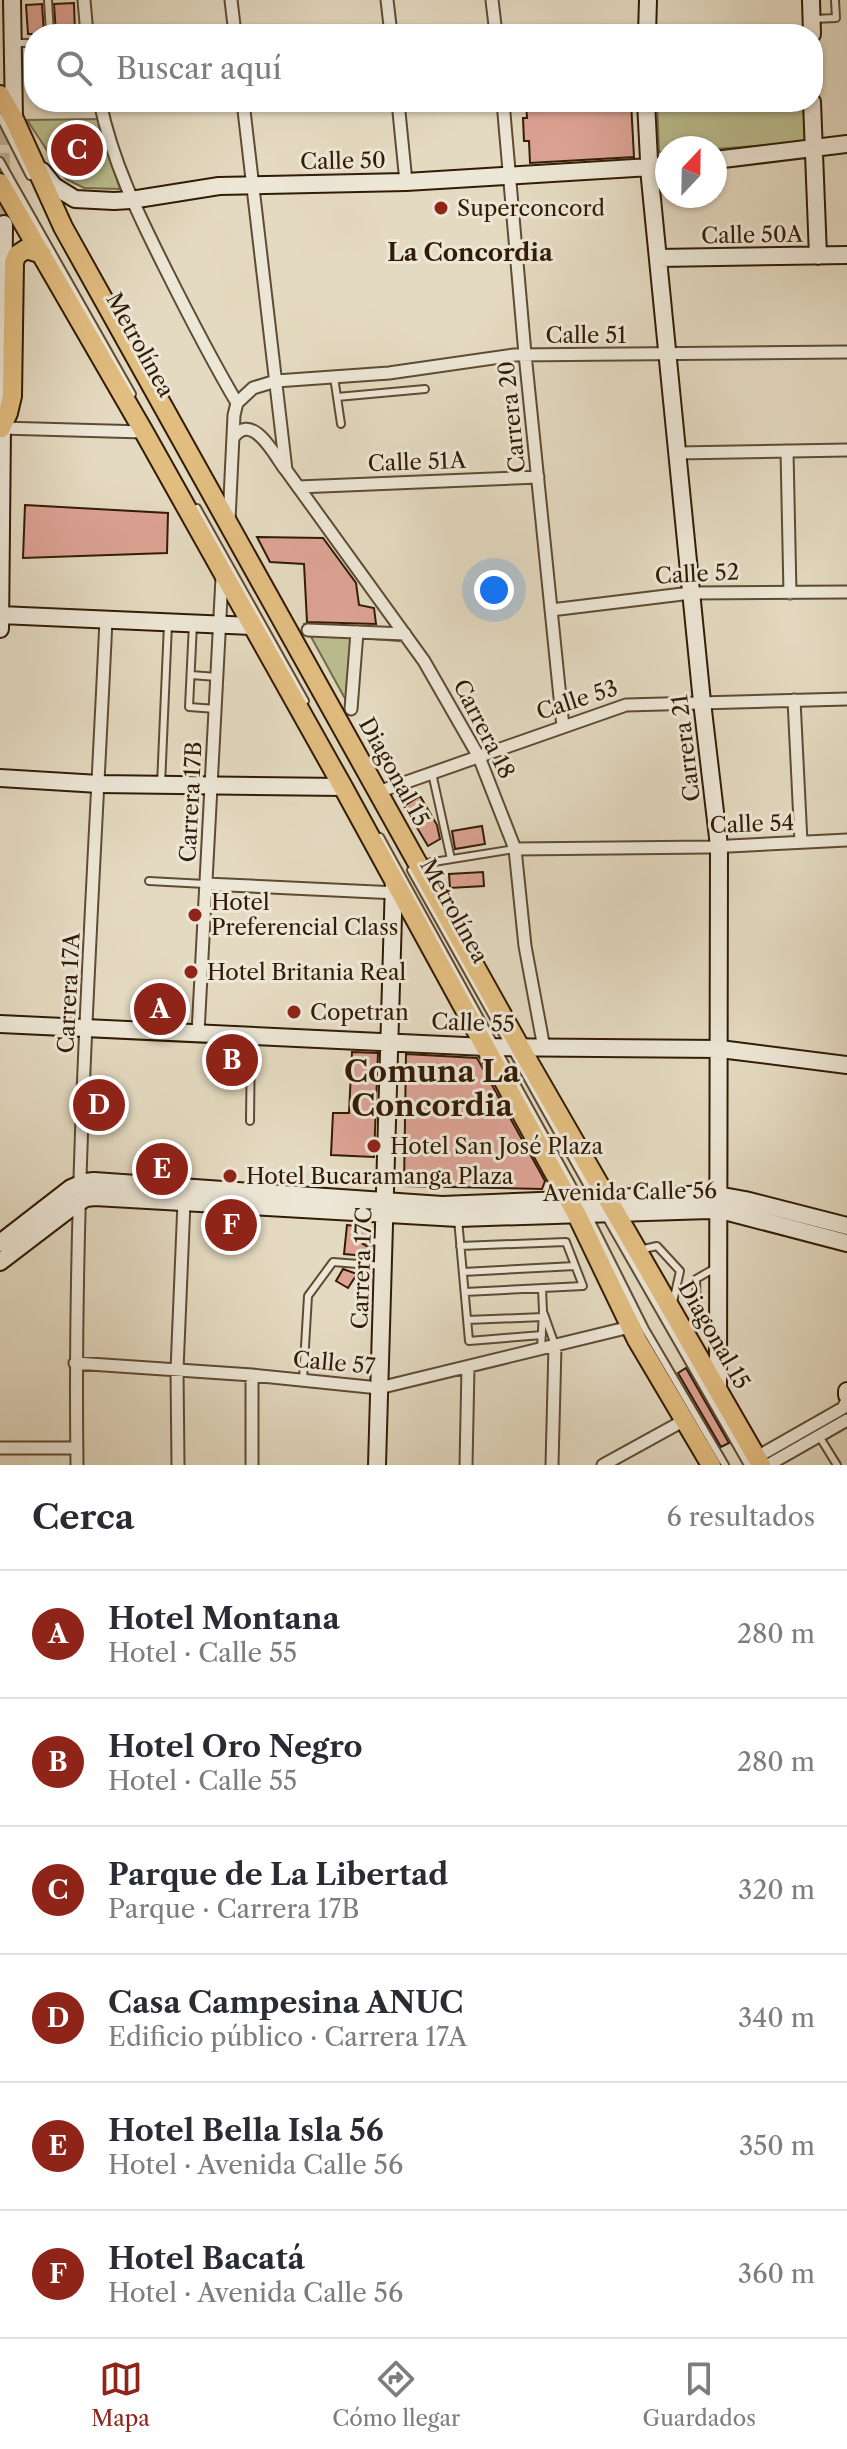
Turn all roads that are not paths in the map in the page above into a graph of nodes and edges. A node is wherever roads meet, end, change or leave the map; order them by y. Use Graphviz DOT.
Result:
graph roads {
  1 [pos="12,0"];
  2 [pos="48,0"];
  3 [pos="84,0"];
  4 [pos="231,0"];
  5 [pos="387,0"];
  6 [pos="492,0"];
  7 [pos="648,0"];
  8 [pos="811,0"];
  9 [pos="835,0"];
  10 [pos="49,24"];
  11 [pos="86,24"];
  12 [pos="234,24"];
  13 [pos="390,24"];
  14 [pos="495,24"];
  15 [pos="647,24"];
  16 [pos="812,24"];
  17 [pos="818,24"];
  18 [pos="13,43"];
  19 [pos="24,43"];
  20 [pos="0,95"];
  21 [pos="102,112"];
  22 [pos="244,112"];
  23 [pos="399,112"];
  24 [pos="504,112"];
  25 [pos="646,112"];
  26 [pos="812,112"];
  27 [pos="7,118"];
  28 [pos="847,144"];
  29 [pos="813,147"];
  30 [pos="727,158"];
  31 [pos="0,161"];
  32 [pos="35,163"];
  33 [pos="655,167"];
  34 [pos="649,168"];
  35 [pos="510,176"];
  36 [pos="406,182"];
  37 [pos="0,183"];
  38 [pos="34,183"];
  39 [pos="253,185"];
  40 [pos="39,195"];
  41 [pos="131,200"];
  42 [pos="4,224"];
  43 [pos="42,254"];
  44 [pos="847,255"];
  45 [pos="818,256"];
  46 [pos="658,258"];
  47 [pos="105,320"];
  48 [pos="847,352"];
  49 [pos="525,354"];
  50 [pos="667,354"];
  51 [pos="334,377"];
  52 [pos="276,381"];
  53 [pos="425,389"];
  54 [pos="337,397"];
  55 [pos="237,403"];
  56 [pos="139,406"];
  57 [pos="341,424"];
  58 [pos="145,426"];
  59 [pos="1,428"];
  60 [pos="233,438"];
  61 [pos="172,440"];
  62 [pos="161,446"];
  63 [pos="847,450"];
  64 [pos="787,451"];
  65 [pos="677,453"];
  66 [pos="286,470"];
  67 [pos="538,477"];
  68 [pos="298,487"];
  69 [pos="191,498"];
  70 [pos="229,525"];
  71 [pos="223,573"];
  72 [pos="847,592"];
  73 [pos="691,593"];
  74 [pos="790,593"];
  75 [pos="551,610"];
  76 [pos="0,615"];
  77 [pos="106,620"];
  78 [pos="168,622"];
  79 [pos="193,624"];
  80 [pos="220,625"];
  81 [pos="252,626"];
  82 [pos="0,629"];
  83 [pos="308,630"];
  84 [pos="357,632"];
  85 [pos="405,634"];
  86 [pos="191,675"];
  87 [pos="217,677"];
  88 [pos="847,699"];
  89 [pos="794,700"];
  90 [pos="702,702"];
  91 [pos="216,709"];
  92 [pos="351,709"];
  93 [pos="311,711"];
  94 [pos="563,727"];
  95 [pos="479,757"];
  96 [pos="432,773"];
  97 [pos="0,778"];
  98 [pos="99,784"];
  99 [pos="161,785"];
  100 [pos="211,785"];
  101 [pos="343,787"];
  102 [pos="378,792"];
  103 [pos="387,825"];
  104 [pos="377,830"];
  105 [pos="847,840"];
  106 [pos="801,842"];
  107 [pos="719,846"];
  108 [pos="515,849"];
  109 [pos="451,859"];
  110 [pos="414,866"];
  111 [pos="149,881"];
  112 [pos="206,884"];
  113 [pos="397,889"];
  114 [pos="0,1024"];
  115 [pos="87,1028"];
  116 [pos="198,1033"];
  117 [pos="251,1035"];
  118 [pos="391,1042"];
  119 [pos="503,1047"];
  120 [pos="544,1048"];
  121 [pos="720,1049"];
  122 [pos="847,1065"];
  123 [pos="250,1121"];
  124 [pos="80,1184"];
  125 [pos="79,1202"];
  126 [pos="184,1202"];
  127 [pos="719,1203"];
  128 [pos="591,1205"];
  129 [pos="386,1208"];
  130 [pos="458,1218"];
  131 [pos="847,1226"];
  132 [pos="0,1243"];
  133 [pos="847,1243"];
  134 [pos="460,1246"];
  135 [pos="637,1250"];
  136 [pos="0,1262"];
  137 [pos="384,1266"];
  138 [pos="575,1266"];
  139 [pos="463,1272"];
  140 [pos="542,1289"];
  141 [pos="465,1292"];
  142 [pos="671,1309"];
  143 [pos="543,1314"];
  144 [pos="467,1320"];
  145 [pos="630,1327"];
  146 [pos="542,1335"];
  147 [pos="555,1346"];
  148 [pos="541,1349"];
  149 [pos="75,1363"];
  150 [pos="468,1367"];
  151 [pos="177,1370"];
  152 [pos="252,1375"];
  153 [pos="303,1380"];
  154 [pos="379,1388"];
  155 [pos="718,1391"];
  156 [pos="847,1395"];
  157 [pos="847,1420"];
  158 [pos="683,1421"];
  159 [pos="819,1436"];
  160 [pos="0,1448"];
  161 [pos="76,1448"];
  162 [pos="759,1463"];
  163 [pos="77,1465"];
  164 [pos="178,1465"];
  165 [pos="252,1465"];
  166 [pos="377,1465"];
  167 [pos="466,1465"];
  168 [pos="552,1465"];
  169 [pos="603,1465"];
  170 [pos="711,1465"];
  171 [pos="725,1465"];
  172 [pos="837,1465"];
  1 -- 18 [label="street"];
  2 -- 10 [label="lane"];
  3 -- 11 [label="street"];
  4 -- 12 [label="street"];
  5 -- 13 [label="street"];
  6 -- 14 [label="street"];
  7 -- 15 [label="street"];
  8 -- 16 [label="street"];
  9 -- 17 [label="lane"];
  18 -- 19 [label="lane"];
  18 -- 27 [label="street"];
  20 -- 27 [label="main road, Diagonal 15"];
  21 -- 41 [label="street"];
  22 -- 39 [label="street, Carrera 18"];
  23 -- 36 [label="street"];
  24 -- 35 [label="street, Carrera 20"];
  25 -- 34 [label="street, Carrera 21"];
  26 -- 29 [label="street"];
  27 -- 32 [label="main road, Diagonal 15"];
  27 -- 38 [label="lane"];
  28 -- 29 [label="street"];
  29 -- 30 [label="street"];
  29 -- 45 [label="street"];
  31 -- 56 [label="lane, Metrolínea"];
  32 -- 41 [label="street, Calle 50"];
  32 -- 70 [label="main road, Diagonal 15"];
  33 -- 34 [label="street, Calle 50"];
  34 -- 35 [label="street, Calle 50"];
  34 -- 46 [label="street, Carrera 21"];
  35 -- 36 [label="street, Calle 50"];
  35 -- 49 [label="street, Carrera 20"];
  36 -- 39 [label="street, Calle 50"];
  37 -- 43 [label="main road, Diagonal 15"];
  39 -- 41 [label="street, Calle 50"];
  39 -- 52 [label="street, Carrera 18"];
  40 -- 47 [label="lane, Metrolínea"];
  41 -- 55 [label="street"];
  42 -- 59 [label="street"];
  43 -- 58 [label="main road, Diagonal 15"];
  43 -- 59 [label="main road"];
  44 -- 45 [label="street, Calle 50A"];
  45 -- 46 [label="street, Calle 50A"];
  46 -- 50 [label="street, Carrera 21"];
  48 -- 50 [label="street, Calle 51"];
  49 -- 50 [label="street, Calle 51"];
  49 -- 51 [label="street, Calle 51"];
  49 -- 67 [label="street, Carrera 20"];
  50 -- 65 [label="street, Carrera 21"];
  51 -- 52 [label="street, Calle 51"];
  51 -- 54 [label="lane"];
  52 -- 55 [label="street, Calle 51"];
  52 -- 66 [label="street, Carrera 18"];
  53 -- 54 [label="lane"];
  54 -- 57 [label="lane"];
  55 -- 60 [label="street"];
  58 -- 59 [label="street"];
  58 -- 62 [label="lane, Metrolínea"];
  58 -- 71 [label="main road, Diagonal 15"];
  59 -- 76 [label="street"];
  60 -- 66 [label="street, Carrera 18"];
  60 -- 70 [label="street"];
  61 -- 103 [label="lane"];
  63 -- 64 [label="street"];
  64 -- 65 [label="street"];
  64 -- 74 [label="street"];
  65 -- 73 [label="street, Carrera 21"];
  66 -- 68 [label="street, Carrera 18"];
  67 -- 68 [label="street, Calle 51A"];
  67 -- 75 [label="street, Carrera 20"];
  68 -- 85 [label="street, Carrera 18"];
  69 -- 93 [label="lane"];
  70 -- 102 [label="main road, Diagonal 15"];
  71 -- 80 [label="street, Carrera 17B"];
  71 -- 81 [label="main road, Diagonal 15"];
  72 -- 74 [label="street, Calle 52"];
  73 -- 74 [label="street, Calle 52"];
  73 -- 75 [label="street, Calle 52"];
  73 -- 90 [label="street, Carrera 21"];
  75 -- 94 [label="street, Carrera 20"];
  76 -- 77 [label="street"];
  76 -- 82 [label="street"];
  77 -- 78 [label="street"];
  77 -- 98 [label="street, Carrera 17A"];
  78 -- 79 [label="street"];
  78 -- 99 [label="lane"];
  79 -- 80 [label="street"];
  79 -- 86 [label="lane"];
  80 -- 81 [label="street"];
  80 -- 87 [label="street, Carrera 17B"];
  81 -- 101 [label="main road, Diagonal 15"];
  83 -- 84 [label="street"];
  84 -- 85 [label="street"];
  84 -- 92 [label="street"];
  85 -- 95 [label="street, Carrera 18"];
  86 -- 87 [label="lane"];
  86 -- 91 [label="lane"];
  87 -- 91 [label="street, Carrera 17B"];
  88 -- 89 [label="street, Calle 53"];
  89 -- 90 [label="street, Calle 53"];
  89 -- 106 [label="street"];
  90 -- 94 [label="street, Calle 53"];
  90 -- 107 [label="street, Carrera 21"];
  91 -- 100 [label="street, Carrera 17B"];
  94 -- 95 [label="street, Calle 53"];
  95 -- 96 [label="street, Calle 53"];
  95 -- 108 [label="street, Carrera 18"];
  96 -- 102 [label="street, Calle 53"];
  96 -- 109 [label="lane"];
  97 -- 98 [label="street"];
  98 -- 99 [label="street"];
  98 -- 115 [label="street, Carrera 17A"];
  99 -- 100 [label="street"];
  100 -- 101 [label="street"];
  100 -- 112 [label="street, Carrera 17B"];
  101 -- 113 [label="main road, Diagonal 15"];
  102 -- 110 [label="main road, Diagonal 15"];
  104 -- 119 [label="lane, Metrolínea"];
  105 -- 106 [label="street, Calle 54"];
  106 -- 107 [label="street, Calle 54"];
  107 -- 108 [label="street, Calle 54"];
  107 -- 121 [label="street, Carrera 21"];
  108 -- 109 [label="lane"];
  108 -- 120 [label="street, Carrera 18"];
  109 -- 110 [label="lane"];
  110 -- 119 [label="main road, Diagonal 15"];
  111 -- 112 [label="lane"];
  112 -- 113 [label="street"];
  112 -- 116 [label="street, Carrera 17B"];
  113 -- 118 [label="street, Carrera 17C"];
  113 -- 119 [label="main road, Diagonal 15"];
  114 -- 115 [label="street, Calle 55"];
  115 -- 116 [label="street, Calle 55"];
  115 -- 124 [label="street, Carrera 17A"];
  116 -- 117 [label="street, Calle 55"];
  117 -- 118 [label="street, Calle 55"];
  117 -- 123 [label="lane"];
  118 -- 119 [label="street, Calle 55"];
  118 -- 129 [label="street, Carrera 17C"];
  119 -- 120 [label="street, Calle 55"];
  119 -- 128 [label="main road, Diagonal 15"];
  119 -- 128 [label="main road, Diagonal 15"];
  120 -- 121 [label="street, Calle 55"];
  121 -- 122 [label="street, Calle 55"];
  121 -- 127 [label="street, Carrera 21"];
  124 -- 125 [label="street, Carrera 17A"];
  124 -- 129 [label="street, Avenida Calle 56"];
  124 -- 132 [label="street"];
  125 -- 126 [label="street, Avenida Calle 56"];
  125 -- 136 [label="street"];
  125 -- 149 [label="street, Carrera 17A"];
  126 -- 129 [label="street, Avenida Calle 56"];
  126 -- 151 [label="street"];
  127 -- 128 [label="street, Avenida Calle 56"];
  127 -- 131 [label="street, Avenida Calle 56"];
  127 -- 133 [label="street, Avenida Calle 56"];
  127 -- 155 [label="street, Carrera 21"];
  128 -- 129 [label="street, Avenida Calle 56"];
  128 -- 130 [label="street, Avenida Calle 56"];
  128 -- 135 [label="main road, Diagonal 15"];
  128 -- 145 [label="main road, Diagonal 15"];
  128 -- 162 [label="lane"];
  128 -- 171 [label="lane"];
  129 -- 130 [label="street, Avenida Calle 56"];
  129 -- 137 [label="street, Carrera 17C"];
  130 -- 134 [label="lane"];
  134 -- 138 [label="lane"];
  134 -- 139 [label="lane"];
  135 -- 142 [label="main road, Diagonal 15"];
  135 -- 142 [label="lane"];
  137 -- 153 [label="lane"];
  137 -- 154 [label="street, Carrera 17C"];
  138 -- 139 [label="lane"];
  138 -- 140 [label="lane"];
  139 -- 141 [label="lane"];
  140 -- 141 [label="lane"];
  140 -- 143 [label="lane"];
  141 -- 144 [label="lane"];
  142 -- 155 [label="main road, Diagonal 15"];
  143 -- 144 [label="lane"];
  143 -- 146 [label="lane"];
  143 -- 147 [label="lane"];
  144 -- 146 [label="lane"];
  145 -- 147 [label="street, Calle 57"];
  145 -- 158 [label="main road, Diagonal 15"];
  146 -- 148 [label="lane"];
  147 -- 148 [label="street, Calle 57"];
  147 -- 168 [label="street"];
  148 -- 150 [label="street, Calle 57"];
  149 -- 151 [label="street, Calle 57"];
  149 -- 161 [label="street, Carrera 17A"];
  150 -- 154 [label="street, Calle 57"];
  150 -- 167 [label="street"];
  151 -- 152 [label="street, Calle 57"];
  151 -- 164 [label="street"];
  152 -- 153 [label="street, Calle 57"];
  152 -- 165 [label="street"];
  153 -- 154 [label="street, Calle 57"];
  154 -- 166 [label="street, Carrera 17C"];
  155 -- 162 [label="main road, Diagonal 15"];
  156 -- 162 [label="street"];
  157 -- 159 [label="street"];
  158 -- 169 [label="street"];
  158 -- 170 [label="main road, Diagonal 15"];
  159 -- 162 [label="street"];
  159 -- 172 [label="lane"];
  160 -- 161 [label="street"];
  161 -- 163 [label="street, Carrera 17A"];
}
